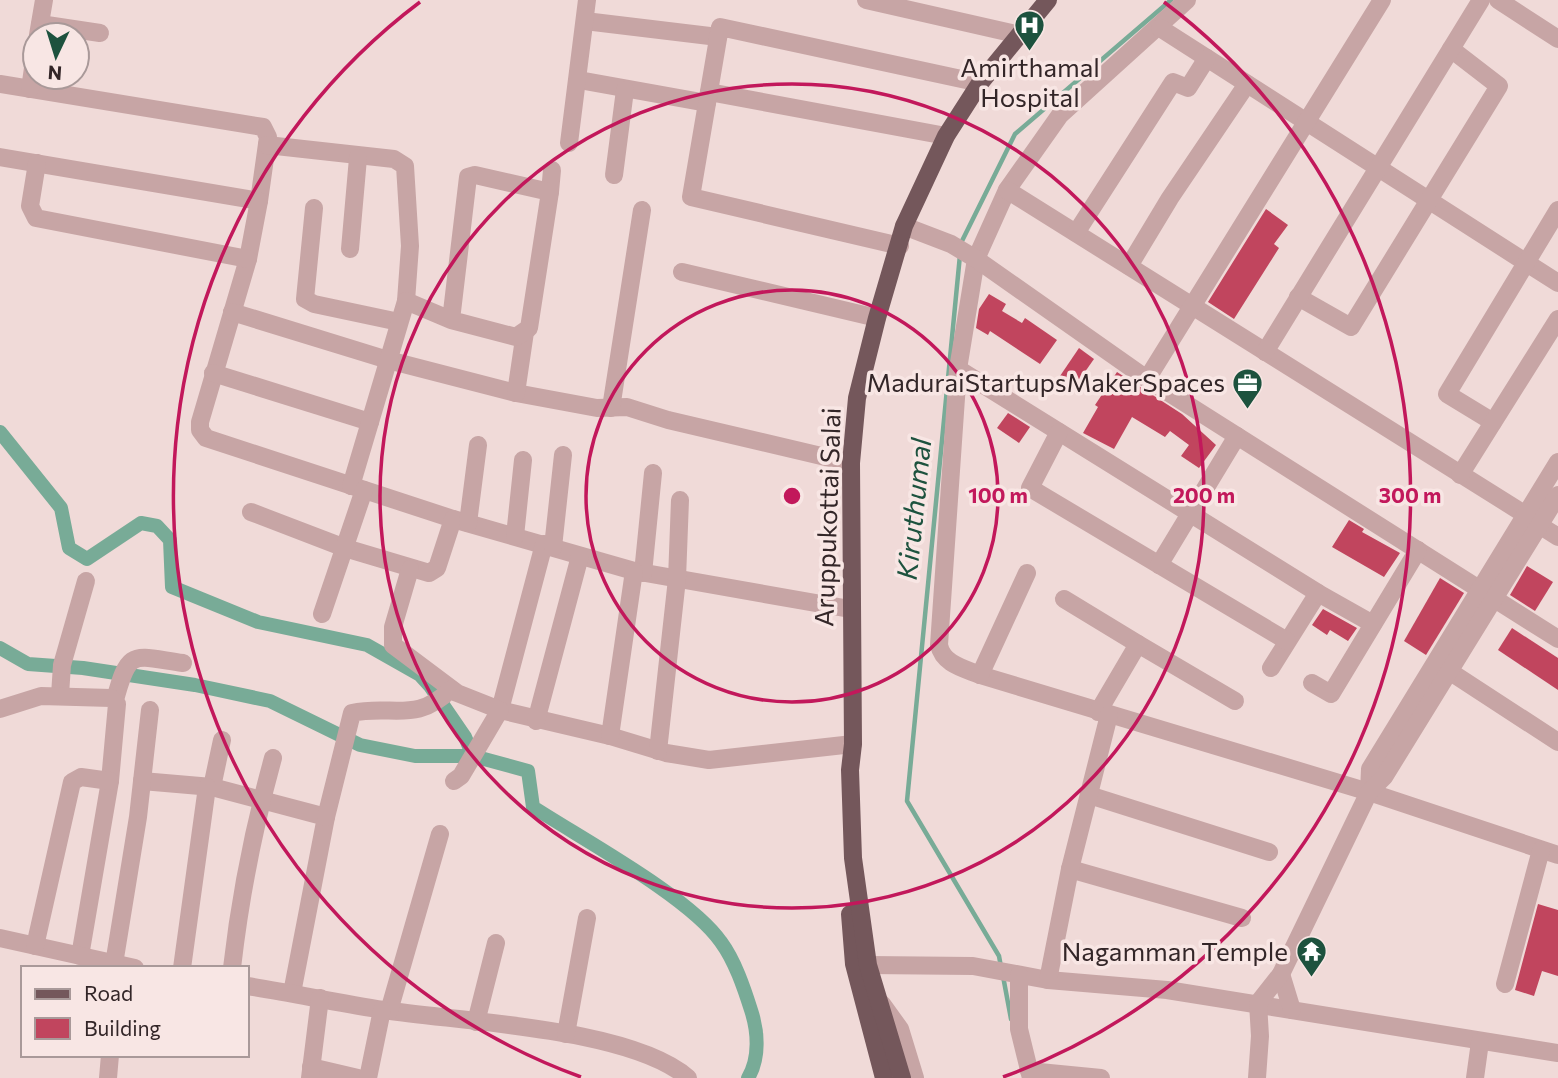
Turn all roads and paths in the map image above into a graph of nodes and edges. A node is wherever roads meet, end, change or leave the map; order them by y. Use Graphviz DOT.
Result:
graph roads {
  1 [pos="44,0"];
  2 [pos="587,0"];
  3 [pos="866,0"];
  4 [pos="1048,0"];
  5 [pos="1187,0"];
  6 [pos="1382,0"];
  7 [pos="1481,0"];
  8 [pos="1498,0"];
  9 [pos="920,6"];
  10 [pos="40,21"];
  11 [pos="585,21"];
  12 [pos="1160,28"];
  13 [pos="91,32"];
  14 [pos="100,33"];
  15 [pos="1020,35"];
  16 [pos="718,37"];
  17 [pos="1558,39"];
  18 [pos="1451,49"];
  19 [pos="1207,58"];
  20 [pos="579,80"];
  21 [pos="980,83"];
  22 [pos="0,84"];
  23 [pos="1247,84"];
  24 [pos="21,88"];
  25 [pos="625,90"];
  26 [pos="43,91"];
  27 [pos="708,97"];
  28 [pos="1306,122"];
  29 [pos="946,136"];
  30 [pos="569,143"];
  31 [pos="267,145"];
  32 [pos="0,157"];
  33 [pos="358,158"];
  34 [pos="37,163"];
  35 [pos="1378,168"];
  36 [pos="552,170"];
  37 [pos="614,175"];
  38 [pos="1007,190"];
  39 [pos="550,192"];
  40 [pos="1427,199"];
  41 [pos="259,201"];
  42 [pos="314,208"];
  43 [pos="642,210"];
  44 [pos="1558,210"];
  45 [pos="904,226"];
  46 [pos="1076,233"];
  47 [pos="900,246"];
  48 [pos="349,249"];
  49 [pos="972,256"];
  50 [pos="248,259"];
  51 [pos="1524,261"];
  52 [pos="1129,266"];
  53 [pos="682,272"];
  54 [pos="1558,283"];
  55 [pos="1298,297"];
  56 [pos="406,301"];
  57 [pos="1192,306"];
  58 [pos="232,312"];
  59 [pos="877,318"];
  60 [pos="1558,319"];
  61 [pos="451,320"];
  62 [pos="399,322"];
  63 [pos="525,332"];
  64 [pos="1265,352"];
  65 [pos="388,359"];
  66 [pos="958,369"];
  67 [pos="213,373"];
  68 [pos="1147,379"];
  69 [pos="516,393"];
  70 [pos="611,408"];
  71 [pos="370,422"];
  72 [pos="1493,422"];
  73 [pos="1059,432"];
  74 [pos="1237,436"];
  75 [pos="478,444"];
  76 [pos="563,455"];
  77 [pos="523,460"];
  78 [pos="1558,462"];
  79 [pos="851,463"];
  80 [pos="653,472"];
  81 [pos="1460,475"];
  82 [pos="358,488"];
  83 [pos="1558,495"];
  84 [pos="680,500"];
  85 [pos="251,512"];
  86 [pos="1188,514"];
  87 [pos="1532,520"];
  88 [pos="460,521"];
  89 [pos="515,536"];
  90 [pos="1558,537"];
  91 [pos="549,545"];
  92 [pos="345,548"];
  93 [pos="1418,550"];
  94 [pos="580,555"];
  95 [pos="1159,565"];
  96 [pos="410,569"];
  97 [pos="638,572"];
  98 [pos="1027,573"];
  99 [pos="677,579"];
  100 [pos="86,581"];
  101 [pos="1318,593"];
  102 [pos="1487,593"];
  103 [pos="1065,600"];
  104 [pos="850,609"];
  105 [pos="322,614"];
  106 [pos="1373,624"];
  107 [pos="1558,639"];
  108 [pos="1287,641"];
  109 [pos="1138,644"];
  110 [pos="183,663"];
  111 [pos="1271,668"];
  112 [pos="1449,671"];
  113 [pos="980,675"];
  114 [pos="61,680"];
  115 [pos="1312,683"];
  116 [pos="119,685"];
  117 [pos="441,698"];
  118 [pos="1235,701"];
  119 [pos="0,709"];
  120 [pos="150,710"];
  121 [pos="500,710"];
  122 [pos="1103,714"];
  123 [pos="536,720"];
  124 [pos="610,736"];
  125 [pos="222,740"];
  126 [pos="1558,742"];
  127 [pos="853,744"];
  128 [pos="658,751"];
  129 [pos="273,758"];
  130 [pos="849,770"];
  131 [pos="454,780"];
  132 [pos="110,781"];
  133 [pos="142,781"];
  134 [pos="209,787"];
  135 [pos="1369,792"];
  136 [pos="1089,795"];
  137 [pos="261,800"];
  138 [pos="326,817"];
  139 [pos="440,834"];
  140 [pos="1269,852"];
  141 [pos="1549,853"];
  142 [pos="1070,869"];
  143 [pos="587,918"];
  144 [pos="1242,918"];
  145 [pos="0,938"];
  146 [pos="496,943"];
  147 [pos="35,946"];
  148 [pos="80,956"];
  149 [pos="868,965"];
  150 [pos="122,966"];
  151 [pos="182,966"];
  152 [pos="232,966"];
  153 [pos="1281,974"];
  154 [pos="1019,975"];
  155 [pos="1048,980"];
  156 [pos="1505,984"];
  157 [pos="248,986"];
  158 [pos="292,993"];
  159 [pos="320,998"];
  160 [pos="1258,1003"];
  161 [pos="882,1004"];
  162 [pos="385,1010"];
  163 [pos="1293,1010"];
  164 [pos="476,1022"];
  165 [pos="566,1034"];
  166 [pos="1480,1042"];
  167 [pos="1558,1053"];
  168 [pos="110,1057"];
  169 [pos="310,1073"];
  170 [pos="1030,1075"];
  171 [pos="108,1078"];
  172 [pos="358,1078"];
  173 [pos="368,1078"];
  174 [pos="688,1078"];
  175 [pos="884,1078"];
  176 [pos="902,1078"];
  177 [pos="915,1078"];
  178 [pos="1101,1078"];
  179 [pos="1256,1078"];
  180 [pos="1475,1078"];
  1 -- 10 [label="street"];
  2 -- 11 [label="street"];
  3 -- 9 [label="street"];
  4 -- 15 [label="main road, Aruppukottai Salai"];
  5 -- 12 [label="street"];
  6 -- 28 [label="street"];
  7 -- 18 [label="street"];
  8 -- 17 [label="street"];
  9 -- 15 [label="street"];
  11 -- 16 [label="street"];
  11 -- 20 [label="street"];
  12 -- 19 [label="street"];
  12 -- 38 [label="street"];
  13 -- 14 [label="street"];
  15 -- 21 [label="main road, Aruppukottai Salai"];
  16 -- 21 [label="street"];
  16 -- 27 [label="street"];
  18 -- 35 [label="street"];
  18 -- 40 [label="street"];
  19 -- 23 [label="street"];
  19 -- 46 [label="street"];
  20 -- 25 [label="street"];
  20 -- 30 [label="street"];
  21 -- 29 [label="main road, Aruppukottai Salai"];
  22 -- 24 [label="street"];
  23 -- 28 [label="street"];
  23 -- 52 [label="street"];
  25 -- 27 [label="street"];
  25 -- 37 [label="street"];
  26 -- 31 [label="street"];
  27 -- 29 [label="street"];
  27 -- 47 [label="street"];
  28 -- 35 [label="street"];
  28 -- 57 [label="street"];
  29 -- 45 [label="main road, Aruppukottai Salai"];
  31 -- 33 [label="street"];
  31 -- 41 [label="street"];
  32 -- 34 [label="street"];
  33 -- 48 [label="street"];
  33 -- 56 [label="street"];
  34 -- 41 [label="street"];
  34 -- 50 [label="street"];
  35 -- 40 [label="street"];
  35 -- 55 [label="street"];
  36 -- 39 [label="street"];
  38 -- 46 [label="street"];
  38 -- 49 [label="street"];
  39 -- 61 [label="street"];
  39 -- 63 [label="street"];
  40 -- 51 [label="street"];
  40 -- 55 [label="street"];
  41 -- 50 [label="street"];
  42 -- 62 [label="street"];
  43 -- 70 [label="street"];
  44 -- 51 [label="street"];
  45 -- 47 [label="main road, Aruppukottai Salai"];
  45 -- 49 [label="street"];
  46 -- 52 [label="street"];
  47 -- 59 [label="main road, Aruppukottai Salai"];
  49 -- 66 [label="street"];
  49 -- 68 [label="street"];
  50 -- 58 [label="street"];
  51 -- 54 [label="street"];
  51 -- 72 [label="street"];
  52 -- 57 [label="street"];
  53 -- 59 [label="street"];
  55 -- 64 [label="street"];
  56 -- 61 [label="street"];
  56 -- 62 [label="street"];
  57 -- 64 [label="street"];
  57 -- 68 [label="street"];
  58 -- 65 [label="street"];
  58 -- 67 [label="street"];
  59 -- 79 [label="main road, Aruppukottai Salai"];
  60 -- 72 [label="street"];
  61 -- 63 [label="street"];
  62 -- 65 [label="street"];
  63 -- 69 [label="street"];
  64 -- 81 [label="street"];
  65 -- 69 [label="street"];
  65 -- 71 [label="street"];
  66 -- 73 [label="street"];
  66 -- 113 [label="street"];
  67 -- 71 [label="street"];
  67 -- 82 [label="street"];
  68 -- 74 [label="street"];
  69 -- 70 [label="street"];
  70 -- 79 [label="street"];
  71 -- 82 [label="street"];
  72 -- 81 [label="street"];
  73 -- 86 [label="street"];
  73 -- 95 [label="street"];
  74 -- 86 [label="street"];
  74 -- 93 [label="street"];
  75 -- 88 [label="street"];
  76 -- 91 [label="street"];
  77 -- 89 [label="street"];
  78 -- 87 [label="street"];
  79 -- 104 [label="main road, Aruppukottai Salai"];
  80 -- 97 [label="street"];
  81 -- 87 [label="street"];
  82 -- 88 [label="street"];
  82 -- 92 [label="street"];
  83 -- 87 [label="street"];
  84 -- 99 [label="street"];
  85 -- 92 [label="street"];
  86 -- 95 [label="street"];
  86 -- 101 [label="street"];
  87 -- 90 [label="street"];
  87 -- 102 [label="street"];
  88 -- 89 [label="street"];
  88 -- 96 [label="street"];
  89 -- 91 [label="street"];
  91 -- 94 [label="street"];
  91 -- 121 [label="street"];
  92 -- 96 [label="street"];
  92 -- 105 [label="street"];
  93 -- 102 [label="street"];
  93 -- 106 [label="street"];
  94 -- 97 [label="street"];
  94 -- 123 [label="street"];
  95 -- 108 [label="street"];
  96 -- 117 [label="street"];
  97 -- 99 [label="street"];
  97 -- 124 [label="street"];
  98 -- 113 [label="street"];
  99 -- 104 [label="street"];
  99 -- 128 [label="street"];
  100 -- 114 [label="street"];
  101 -- 106 [label="street"];
  101 -- 108 [label="street"];
  102 -- 107 [label="street"];
  102 -- 112 [label="street"];
  102 -- 135 [label="street"];
  103 -- 109 [label="street"];
  104 -- 127 [label="main road, Aruppukottai Salai"];
  106 -- 115 [label="street"];
  108 -- 111 [label="street"];
  109 -- 118 [label="street"];
  109 -- 122 [label="street"];
  110 -- 116 [label="street"];
  112 -- 126 [label="street"];
  112 -- 135 [label="street"];
  113 -- 122 [label="street"];
  114 -- 116 [label="street"];
  114 -- 119 [label="street"];
  116 -- 132 [label="street"];
  117 -- 121 [label="street"];
  117 -- 138 [label="street"];
  120 -- 133 [label="street"];
  121 -- 123 [label="street"];
  121 -- 131 [label="street"];
  122 -- 135 [label="street"];
  122 -- 136 [label="street"];
  123 -- 124 [label="street"];
  124 -- 128 [label="street"];
  125 -- 134 [label="street"];
  127 -- 128 [label="street"];
  127 -- 130 [label="main road, Aruppukottai Salai"];
  129 -- 137 [label="street"];
  130 -- 149 [label="main road, Aruppukottai Salai"];
  130 -- 175 [label="main road"];
  132 -- 147 [label="street"];
  132 -- 148 [label="street"];
  133 -- 134 [label="street"];
  133 -- 150 [label="street"];
  134 -- 137 [label="street"];
  134 -- 151 [label="street"];
  135 -- 141 [label="street"];
  135 -- 153 [label="street"];
  136 -- 140 [label="street"];
  136 -- 142 [label="street"];
  137 -- 138 [label="street"];
  137 -- 152 [label="street"];
  138 -- 158 [label="street"];
  139 -- 162 [label="street"];
  141 -- 156 [label="street"];
  142 -- 144 [label="street"];
  142 -- 155 [label="street"];
  143 -- 165 [label="street"];
  145 -- 147 [label="street"];
  146 -- 164 [label="street"];
  147 -- 148 [label="street"];
  148 -- 150 [label="street"];
  149 -- 154 [label="street"];
  149 -- 161 [label="main road, Aruppukottai Salai"];
  153 -- 160 [label="street"];
  153 -- 163 [label="street"];
  154 -- 155 [label="street"];
  154 -- 170 [label="street"];
  155 -- 160 [label="street"];
  157 -- 158 [label="street"];
  158 -- 159 [label="street"];
  159 -- 162 [label="street"];
  159 -- 169 [label="street"];
  160 -- 163 [label="street"];
  160 -- 179 [label="street"];
  161 -- 176 [label="main road, Aruppukottai Salai"];
  161 -- 177 [label="street"];
  162 -- 164 [label="street"];
  162 -- 173 [label="street"];
  163 -- 166 [label="street"];
  164 -- 165 [label="street"];
  165 -- 174 [label="street"];
  166 -- 167 [label="street"];
  166 -- 180 [label="street"];
  168 -- 171 [label="street"];
  169 -- 172 [label="street"];
  170 -- 178 [label="street"];
}
